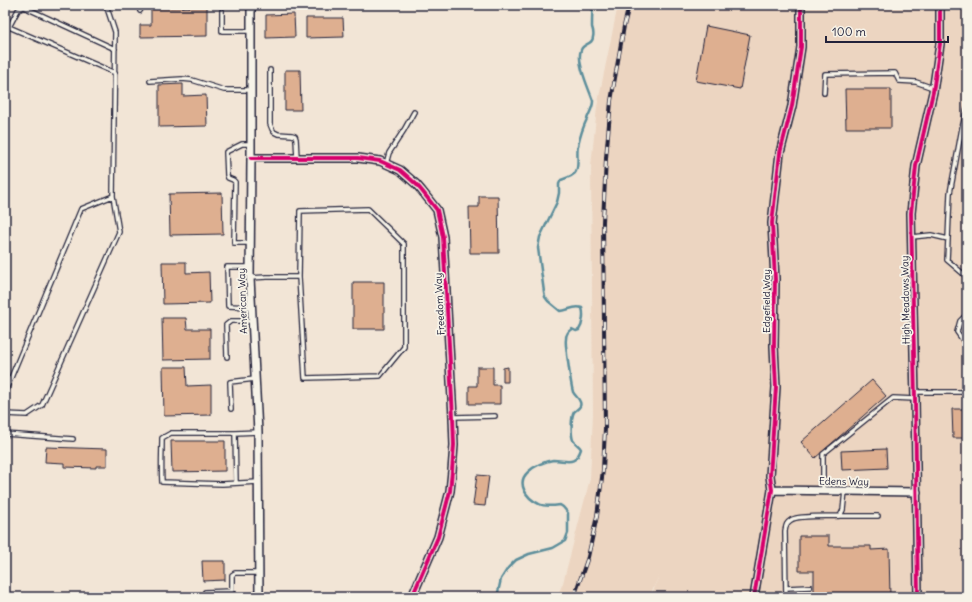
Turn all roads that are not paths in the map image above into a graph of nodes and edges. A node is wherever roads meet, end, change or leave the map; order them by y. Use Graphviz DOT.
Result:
graph roads {
  1 [pos="106,5"];
  2 [pos="143,5"];
  3 [pos="251,5"];
  4 [pos="801,5"];
  5 [pos="940,5"];
  6 [pos="140,11"];
  7 [pos="222,11"];
  8 [pos="9,27"];
  9 [pos="5,30"];
  10 [pos="251,30"];
  11 [pos="115,49"];
  12 [pos="270,70"];
  13 [pos="115,73"];
  14 [pos="150,81"];
  15 [pos="933,88"];
  16 [pos="251,90"];
  17 [pos="824,93"];
  18 [pos="967,108"];
  19 [pos="414,112"];
  20 [pos="251,144"];
  21 [pos="251,158"];
  22 [pos="297,158"];
  23 [pos="386,164"];
  24 [pos="113,196"];
  25 [pos="912,237"];
  26 [pos="948,239"];
  27 [pos="251,244"];
  28 [pos="250,267"];
  29 [pos="299,277"];
  30 [pos="967,277"];
  31 [pos="250,278"];
  32 [pos="252,307"];
  33 [pos="967,314"];
  34 [pos="252,321"];
  35 [pos="967,346"];
  36 [pos="227,357"];
  37 [pos="256,379"];
  38 [pos="5,392"];
  39 [pos="967,392"];
  40 [pos="915,395"];
  41 [pos="231,410"];
  42 [pos="5,414"];
  43 [pos="495,416"];
  44 [pos="453,417"];
  45 [pos="258,432"];
  46 [pos="235,433"];
  47 [pos="5,434"];
  48 [pos="72,439"];
  49 [pos="258,482"];
  50 [pos="236,483"];
  51 [pos="772,490"];
  52 [pos="823,491"];
  53 [pos="845,491"];
  54 [pos="917,492"];
  55 [pos="840,516"];
  56 [pos="878,516"];
  57 [pos="258,573"];
  58 [pos="810,587"];
  59 [pos="786,588"];
  60 [pos="205,592"];
  61 [pos="259,597"];
  62 [pos="412,597"];
  63 [pos="754,597"];
  64 [pos="786,597"];
  65 [pos="918,597"];
  1 -- 11 [label="lane"];
  2 -- 6 [label="lane"];
  3 -- 10 [label="street, American Way"];
  4 -- 51 [label="street, Edgefield Way"];
  5 -- 15 [label="street, High Meadows Way"];
  7 -- 10 [label="lane"];
  8 -- 9 [label="lane"];
  8 -- 11 [label="lane"];
  8 -- 13 [label="lane"];
  10 -- 16 [label="street, American Way"];
  11 -- 13 [label="lane"];
  12 -- 22 [label="lane"];
  13 -- 24 [label="lane"];
  14 -- 16 [label="lane"];
  15 -- 17 [label="lane"];
  15 -- 25 [label="street, High Meadows Way"];
  16 -- 20 [label="street, American Way"];
  18 -- 26 [label="lane"];
  19 -- 23 [label="lane"];
  20 -- 21 [label="street, American Way"];
  20 -- 27 [label="lane"];
  21 -- 22 [label="street, Freedom Way"];
  21 -- 27 [label="street, American Way"];
  22 -- 23 [label="street, Freedom Way"];
  23 -- 44 [label="street, Freedom Way"];
  24 -- 38 [label="lane"];
  24 -- 42 [label="lane"];
  25 -- 26 [label="lane"];
  25 -- 40 [label="street, High Meadows Way"];
  26 -- 30 [label="lane"];
  27 -- 28 [label="street, American Way"];
  28 -- 31 [label="street, American Way"];
  28 -- 32 [label="lane"];
  29 -- 29 [label="lane"];
  29 -- 31 [label="lane"];
  31 -- 32 [label="street, American Way"];
  32 -- 34 [label="street, American Way"];
  33 -- 35 [label="lane"];
  34 -- 36 [label="lane"];
  34 -- 37 [label="street, American Way"];
  37 -- 41 [label="lane"];
  37 -- 45 [label="street, American Way"];
  39 -- 40 [label="lane"];
  40 -- 52 [label="lane"];
  40 -- 54 [label="street, High Meadows Way"];
  43 -- 44 [label="lane"];
  44 -- 62 [label="street, Freedom Way"];
  45 -- 46 [label="lane"];
  45 -- 49 [label="street, American Way"];
  46 -- 50 [label="lane"];
  46 -- 50 [label="lane"];
  47 -- 48 [label="lane"];
  49 -- 50 [label="lane"];
  49 -- 57 [label="street, American Way"];
  51 -- 52 [label="street, Edens Way"];
  51 -- 63 [label="street, Edgefield Way"];
  52 -- 53 [label="street, Edens Way"];
  53 -- 54 [label="street, Edens Way"];
  53 -- 55 [label="lane"];
  54 -- 65 [label="street, High Meadows Way"];
  55 -- 56 [label="lane"];
  55 -- 59 [label="lane"];
  57 -- 60 [label="lane"];
  57 -- 61 [label="street, American Way"];
  58 -- 59 [label="lane"];
  59 -- 64 [label="lane"];
}
